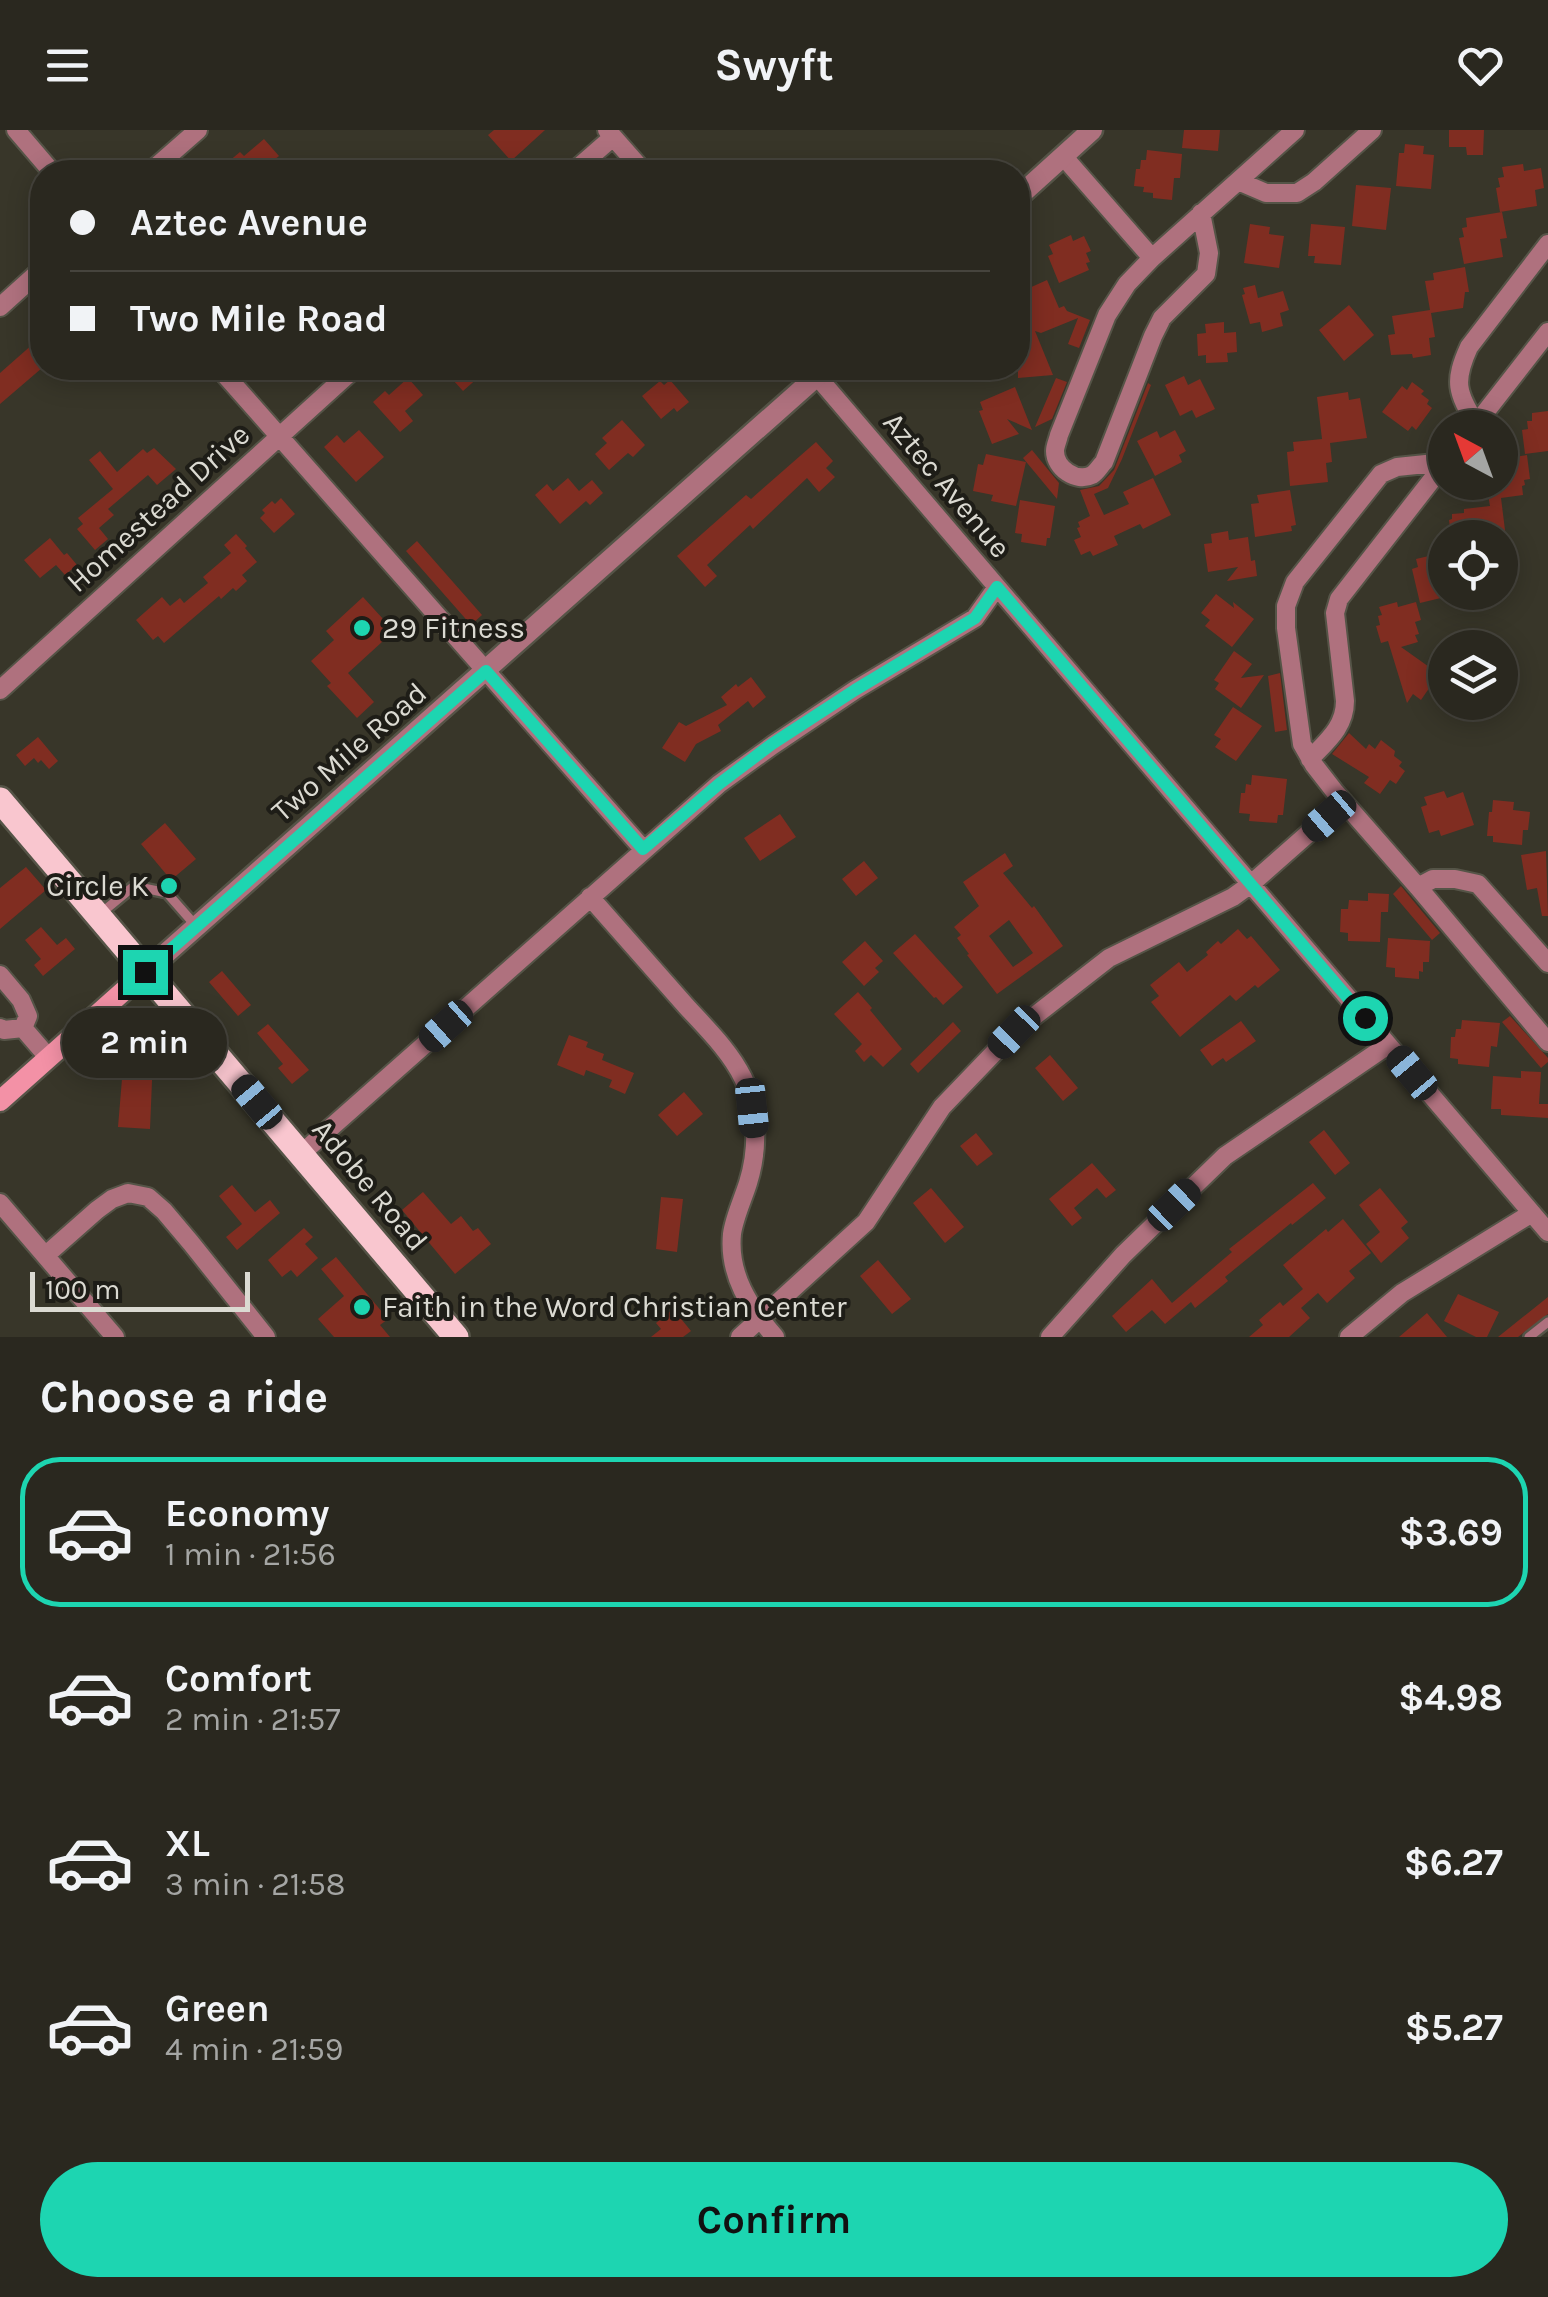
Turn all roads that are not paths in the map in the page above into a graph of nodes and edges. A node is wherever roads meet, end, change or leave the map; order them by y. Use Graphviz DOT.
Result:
graph roads {
  1 [pos="16,130"];
  2 [pos="198,130"];
  3 [pos="1092,130"];
  4 [pos="1295,130"];
  5 [pos="1372,130"];
  6 [pos="610,134"];
  7 [pos="1063,156"];
  8 [pos="42,160"];
  9 [pos="164,160"];
  10 [pos="585,160"];
  11 [pos="633,160"];
  12 [pos="1238,181"];
  13 [pos="1030,185"];
  14 [pos="1201,214"];
  15 [pos="1548,244"];
  16 [pos="1152,258"];
  17 [pos="30,280"];
  18 [pos="0,308"];
  19 [pos="1548,332"];
  20 [pos="229,380"];
  21 [pos="341,380"];
  22 [pos="807,380"];
  23 [pos="826,380"];
  24 [pos="1467,410"];
  25 [pos="1487,410"];
  26 [pos="278,436"];
  27 [pos="1428,464"];
  28 [pos="1428,484"];
  29 [pos="997,587"];
  30 [pos="486,671"];
  31 [pos="0,690"];
  32 [pos="1310,759"];
  33 [pos="0,800"];
  34 [pos="1344,802"];
  35 [pos="643,849"];
  36 [pos="1251,884"];
  37 [pos="1418,887"];
  38 [pos="590,897"];
  39 [pos="98,916"];
  40 [pos="196,926"];
  41 [pos="1548,964"];
  42 [pos="145,972"];
  43 [pos="0,975"];
  44 [pos="0,1028"];
  45 [pos="23,1028"];
  46 [pos="1548,1042"];
  47 [pos="1388,1045"];
  48 [pos="48,1058"];
  49 [pos="0,1101"];
  50 [pos="301,1154"];
  51 [pos="0,1203"];
  52 [pos="1532,1213"];
  53 [pos="1548,1232"];
  54 [pos="46,1256"];
  55 [pos="760,1320"];
  56 [pos="1548,1322"];
  57 [pos="115,1337"];
  58 [pos="266,1337"];
  59 [pos="456,1337"];
  60 [pos="740,1337"];
  61 [pos="775,1337"];
  62 [pos="1050,1337"];
  63 [pos="1348,1337"];
  64 [pos="1530,1337"];
  1 -- 8 [label="street"];
  2 -- 9 [label="street"];
  3 -- 7 [label="street"];
  4 -- 12 [label="street"];
  5 -- 12 [label="street"];
  6 -- 10 [label="street"];
  6 -- 11 [label="street"];
  7 -- 13 [label="street"];
  7 -- 16 [label="street"];
  12 -- 14 [label="street"];
  14 -- 16 [label="street"];
  14 -- 16 [label="street"];
  15 -- 24 [label="street"];
  17 -- 18 [label="street"];
  19 -- 25 [label="street"];
  20 -- 26 [label="street"];
  21 -- 26 [label="street, Homestead Drive"];
  22 -- 30 [label="street, Two Mile Road"];
  23 -- 29 [label="street, Aztec Avenue"];
  26 -- 30 [label="street"];
  26 -- 31 [label="street, Homestead Drive"];
  27 -- 32 [label="street"];
  28 -- 32 [label="street"];
  29 -- 35 [label="street"];
  29 -- 36 [label="street, Aztec Avenue"];
  30 -- 35 [label="street"];
  30 -- 40 [label="street, Two Mile Road"];
  32 -- 34 [label="street"];
  33 -- 39 [label="main road, Adobe Road"];
  34 -- 36 [label="street"];
  34 -- 37 [label="street"];
  35 -- 38 [label="street"];
  36 -- 47 [label="street, Aztec Avenue"];
  36 -- 55 [label="street"];
  37 -- 41 [label="street"];
  37 -- 46 [label="street"];
  38 -- 50 [label="street"];
  38 -- 55 [label="street"];
  39 -- 40 [label="lane"];
  39 -- 42 [label="main road, Adobe Road"];
  40 -- 42 [label="street, Two Mile Road"];
  42 -- 48 [label="main road, Two Mile Road"];
  42 -- 50 [label="main road, Adobe Road"];
  43 -- 45 [label="street"];
  44 -- 45 [label="street"];
  45 -- 48 [label="street"];
  47 -- 52 [label="street, Aztec Avenue"];
  47 -- 62 [label="street"];
  48 -- 49 [label="main road, Two Mile Road"];
  50 -- 59 [label="main road, Adobe Road"];
  51 -- 54 [label="street"];
  52 -- 53 [label="street, Aztec Avenue"];
  52 -- 63 [label="street"];
  54 -- 57 [label="street"];
  54 -- 58 [label="street"];
  55 -- 60 [label="street"];
  55 -- 61 [label="street"];
  56 -- 64 [label="lane"];
}
